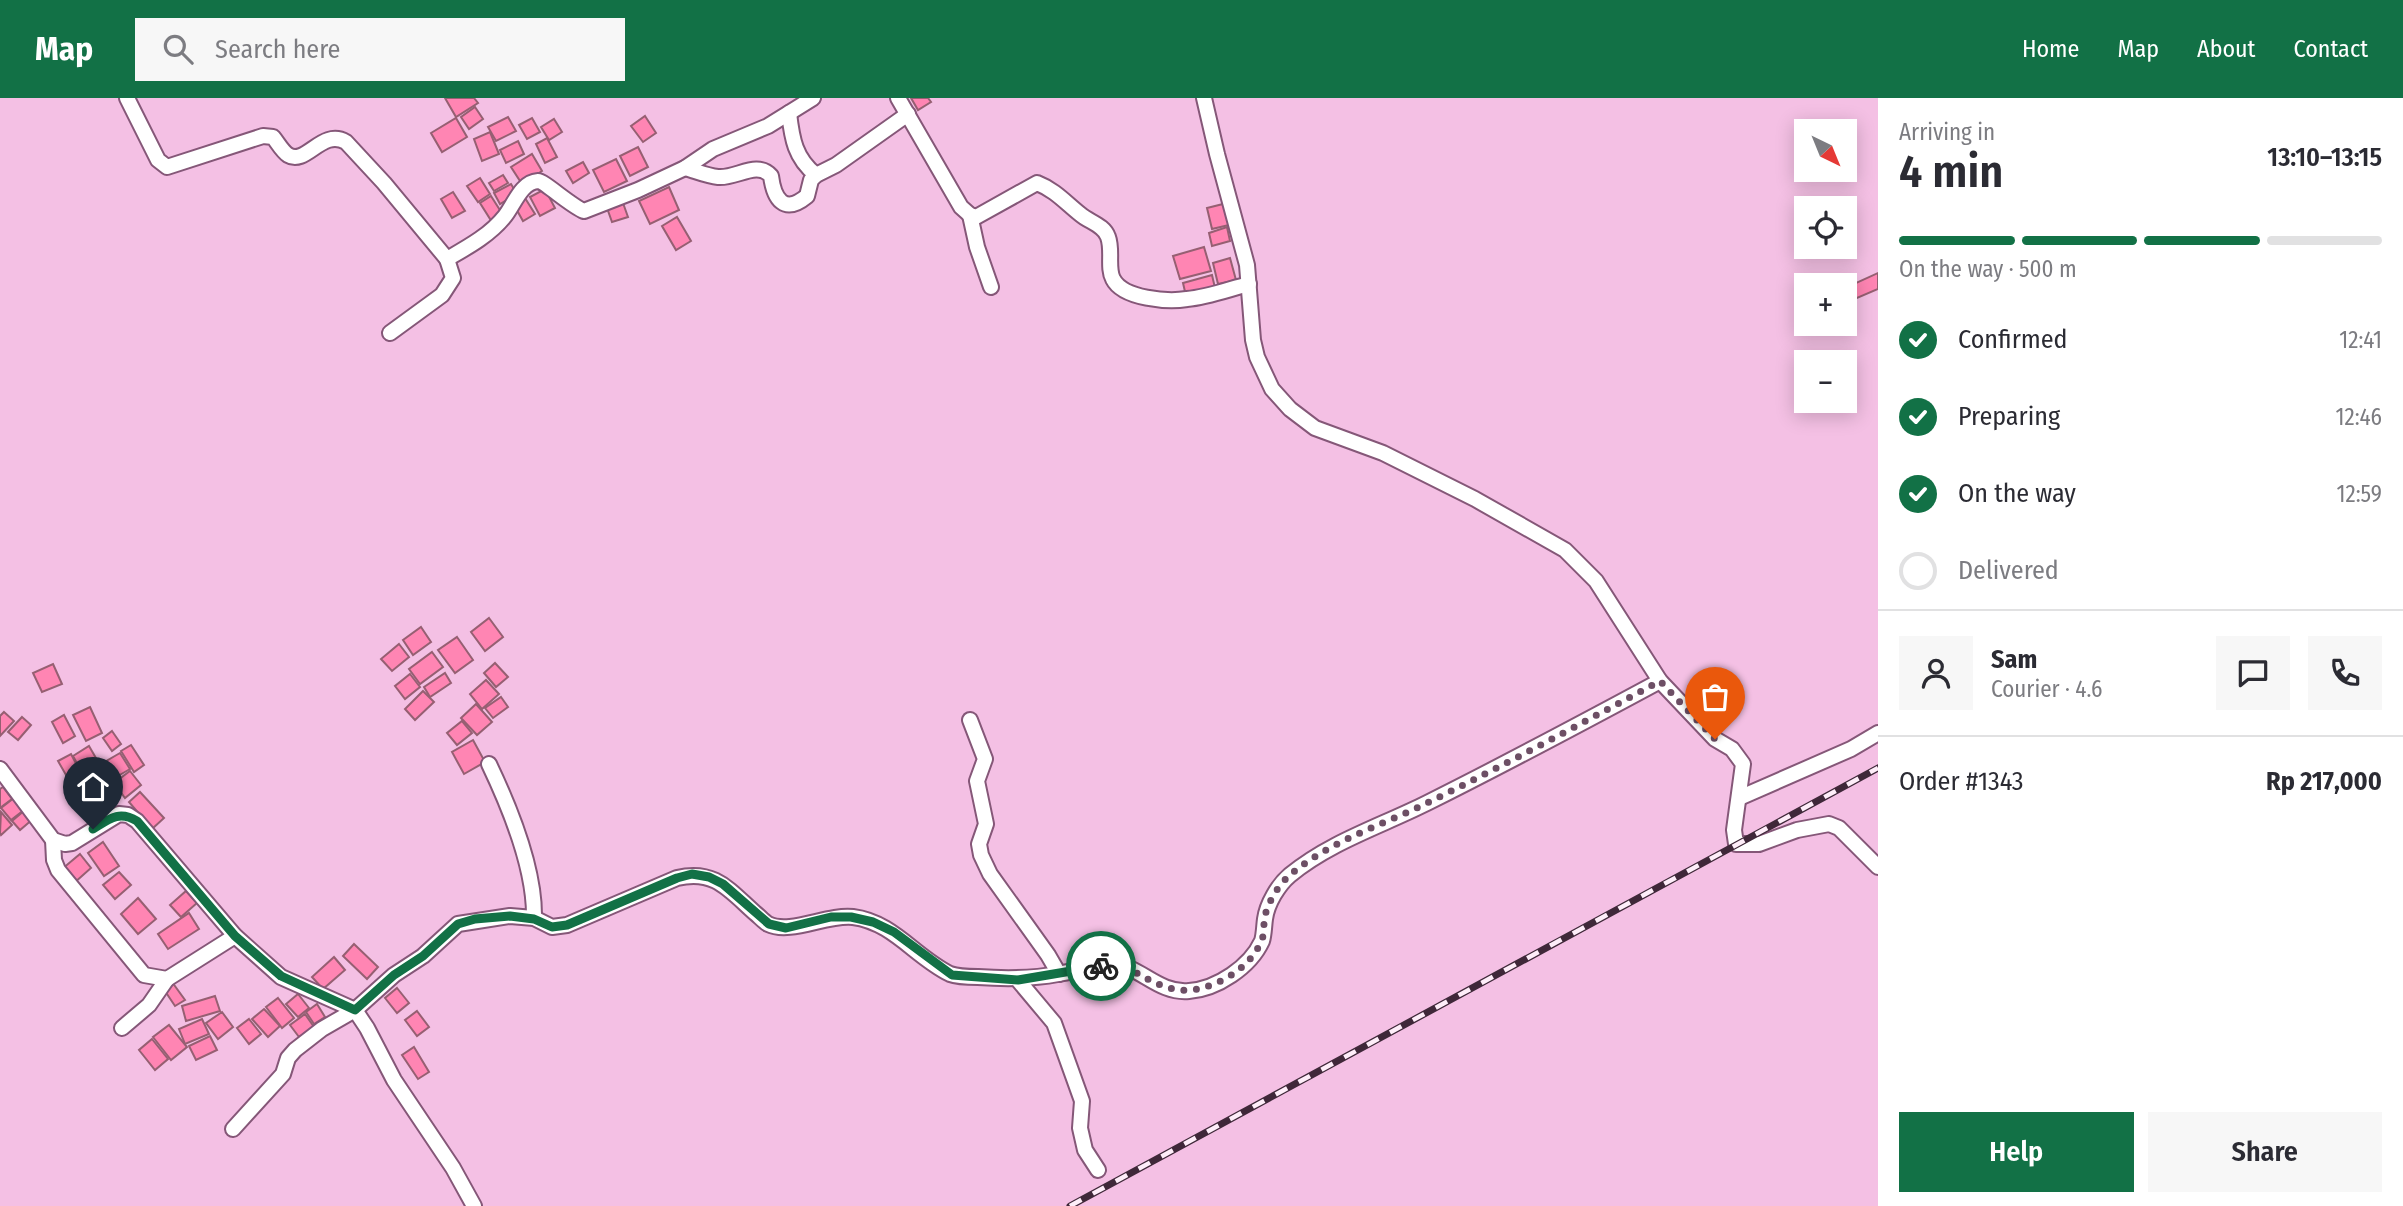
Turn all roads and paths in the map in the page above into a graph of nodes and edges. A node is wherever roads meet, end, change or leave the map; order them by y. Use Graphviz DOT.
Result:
graph roads {
  1 [pos="127,98"];
  2 [pos="813,98"];
  3 [pos="898,98"];
  4 [pos="1204,98"];
  5 [pos="789,113"];
  6 [pos="908,114"];
  7 [pos="685,168"];
  8 [pos="816,175"];
  9 [pos="970,215"];
  10 [pos="447,259"];
  11 [pos="1250,284"];
  12 [pos="991,287"];
  13 [pos="390,333"];
  14 [pos="1660,681"];
  15 [pos="970,720"];
  16 [pos="1878,733"];
  17 [pos="489,764"];
  18 [pos="0,769"];
  19 [pos="1739,797"];
  20 [pos="53,840"];
  21 [pos="1878,867"];
  22 [pos="534,919"];
  23 [pos="235,936"];
  24 [pos="1059,974"];
  25 [pos="167,979"];
  26 [pos="1018,980"];
  27 [pos="355,1010"];
  28 [pos="122,1028"];
  29 [pos="233,1129"];
  30 [pos="1098,1170"];
  31 [pos="474,1206"];
  1 -- 10 [label="street"];
  2 -- 5 [label="street"];
  3 -- 6 [label="street"];
  4 -- 11 [label="street"];
  5 -- 7 [label="street"];
  5 -- 8 [label="street"];
  6 -- 8 [label="street"];
  6 -- 9 [label="street"];
  7 -- 8 [label="street"];
  7 -- 10 [label="street"];
  9 -- 11 [label="street"];
  9 -- 12 [label="street"];
  10 -- 13 [label="street"];
  11 -- 14 [label="street"];
  14 -- 19 [label="street"];
  14 -- 24 [label="street"];
  15 -- 24 [label="street"];
  16 -- 19 [label="street"];
  17 -- 22 [label="street"];
  18 -- 20 [label="street"];
  19 -- 21 [label="street"];
  20 -- 23 [label="street"];
  20 -- 25 [label="street"];
  22 -- 26 [label="street"];
  22 -- 27 [label="street"];
  23 -- 25 [label="street"];
  23 -- 27 [label="street"];
  24 -- 26 [label="street"];
  25 -- 28 [label="street"];
  26 -- 30 [label="street"];
  27 -- 29 [label="street"];
  27 -- 31 [label="street"];
}
